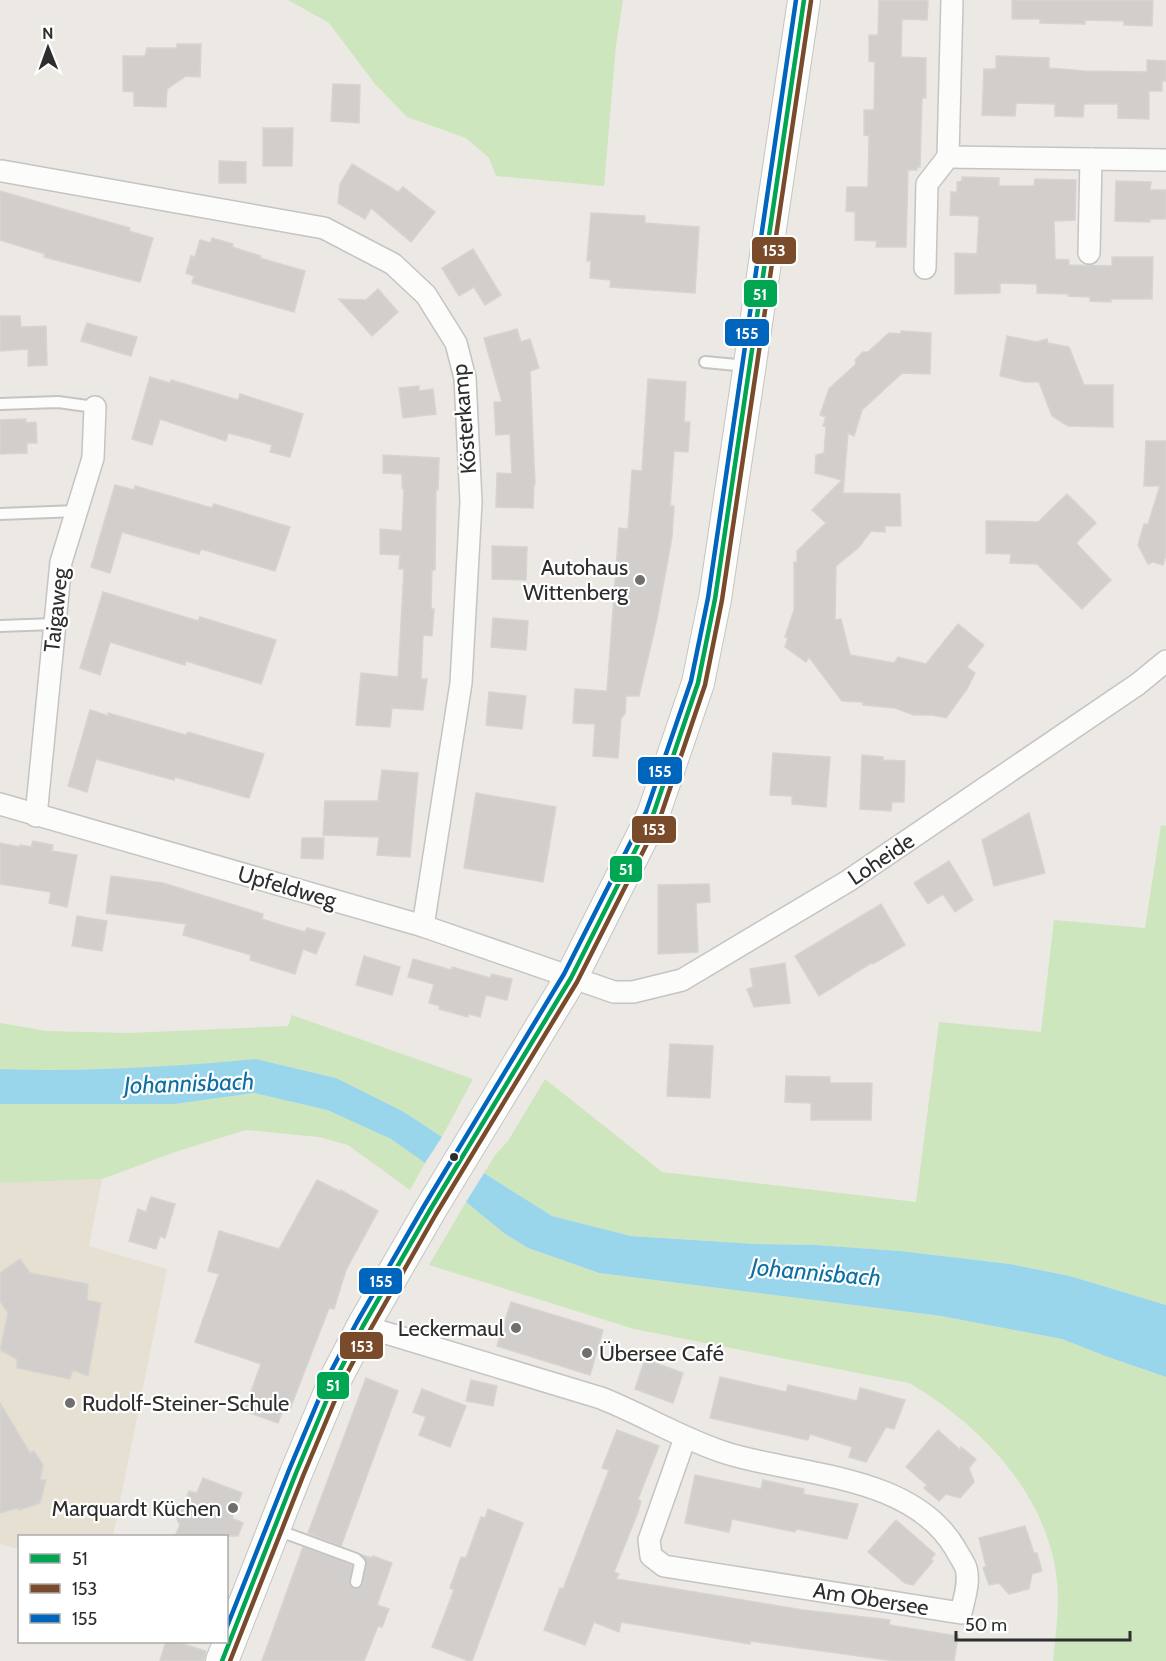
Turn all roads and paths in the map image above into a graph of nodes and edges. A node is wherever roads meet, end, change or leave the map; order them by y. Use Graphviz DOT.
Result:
graph roads {
  1 [pos="804,0"];
  2 [pos="952,0"];
  3 [pos="948,157"];
  4 [pos="1091,159"];
  5 [pos="1166,160"];
  6 [pos="2,171"];
  7 [pos="1089,253"];
  8 [pos="925,268"];
  9 [pos="705,362"];
  10 [pos="749,367"];
  11 [pos="0,404"];
  12 [pos="95,408"];
  13 [pos="77,511"];
  14 [pos="0,514"];
  15 [pos="54,624"];
  16 [pos="0,626"];
  17 [pos="1166,661"];
  18 [pos="0,804"];
  19 [pos="36,816"];
  20 [pos="423,926"];
  21 [pos="571,978"];
  22 [pos="363,1326"];
  23 [pos="685,1438"];
  24 [pos="274,1528"];
  25 [pos="356,1582"];
  26 [pos="222,1661"];
  1 -- 10 [label="main road"];
  2 -- 3 [label="street"];
  3 -- 4 [label="street"];
  3 -- 8 [label="street"];
  4 -- 5 [label="street"];
  4 -- 7 [label="street"];
  6 -- 20 [label="street, Kösterkamp"];
  9 -- 10 [label="lane"];
  10 -- 21 [label="main road"];
  11 -- 12 [label="lane"];
  12 -- 13 [label="street, Taigaweg"];
  13 -- 14 [label="lane"];
  13 -- 15 [label="street, Taigaweg"];
  15 -- 16 [label="lane"];
  15 -- 19 [label="street, Taigaweg"];
  17 -- 21 [label="street, Loheide"];
  18 -- 19 [label="street, Upfeldweg"];
  19 -- 20 [label="street, Upfeldweg"];
  20 -- 21 [label="street, Upfeldweg"];
  21 -- 22 [label="main road"];
  22 -- 23 [label="street, Am Obersee"];
  22 -- 24 [label="main road"];
  23 -- 23 [label="street, Am Obersee"];
  24 -- 25 [label="lane"];
  24 -- 26 [label="main road"];
}
